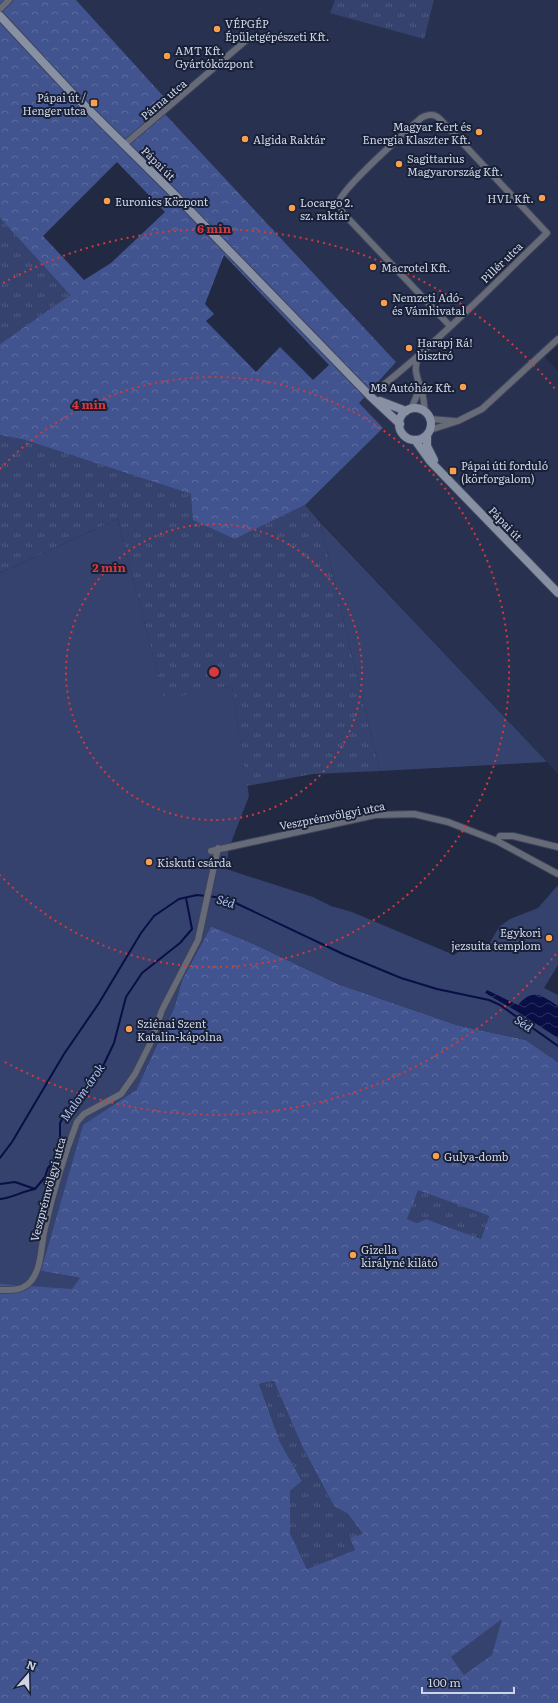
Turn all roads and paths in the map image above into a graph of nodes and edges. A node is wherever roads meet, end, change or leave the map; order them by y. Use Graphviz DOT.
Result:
graph roads {
  1 [pos="9,0"];
  2 [pos="0,9"];
  3 [pos="0,16"];
  4 [pos="250,37"];
  5 [pos="125,144"];
  6 [pos="450,326"];
  7 [pos="558,338"];
  8 [pos="419,353"];
  9 [pos="417,380"];
  10 [pos="381,387"];
  11 [pos="369,395"];
  12 [pos="409,410"];
  13 [pos="427,415"];
  14 [pos="458,421"];
  15 [pos="400,424"];
  16 [pos="428,432"];
  17 [pos="415,440"];
  18 [pos="437,468"];
  19 [pos="558,593"];
  20 [pos="497,841"];
  21 [pos="558,847"];
  22 [pos="218,848"];
  23 [pos="211,851"];
  24 [pos="558,874"];
  25 [pos="0,1290"];
  1 -- 2 [label="street"];
  3 -- 5 [label="main road, Pápai út"];
  4 -- 5 [label="street, Párna utca"];
  5 -- 11 [label="main road, Pápai út"];
  6 -- 6 [label="street, Pillér utca"];
  6 -- 8 [label="street, Pillér utca"];
  7 -- 14 [label="street"];
  8 -- 9 [label="street"];
  8 -- 10 [label="street, Pillér utca"];
  9 -- 12 [label="street"];
  9 -- 13 [label="street"];
  11 -- 12 [label="main road, Pápai út"];
  11 -- 15 [label="main road, Pápai út"];
  12 -- 13 [label="main road"];
  12 -- 15 [label="main road"];
  13 -- 14 [label="street"];
  13 -- 16 [label="main road"];
  14 -- 16 [label="street"];
  15 -- 17 [label="main road"];
  16 -- 17 [label="main road"];
  16 -- 18 [label="main road, Pápai út"];
  17 -- 18 [label="main road, Pápai út"];
  18 -- 19 [label="main road, Pápai út"];
  20 -- 21 [label="street"];
  20 -- 22 [label="street, Veszprémvölgyi utca"];
  20 -- 24 [label="street, Veszprémvölgyi utca"];
  22 -- 23 [label="street, Veszprémvölgyi utca"];
  22 -- 25 [label="street, Veszprémvölgyi utca"];
}
